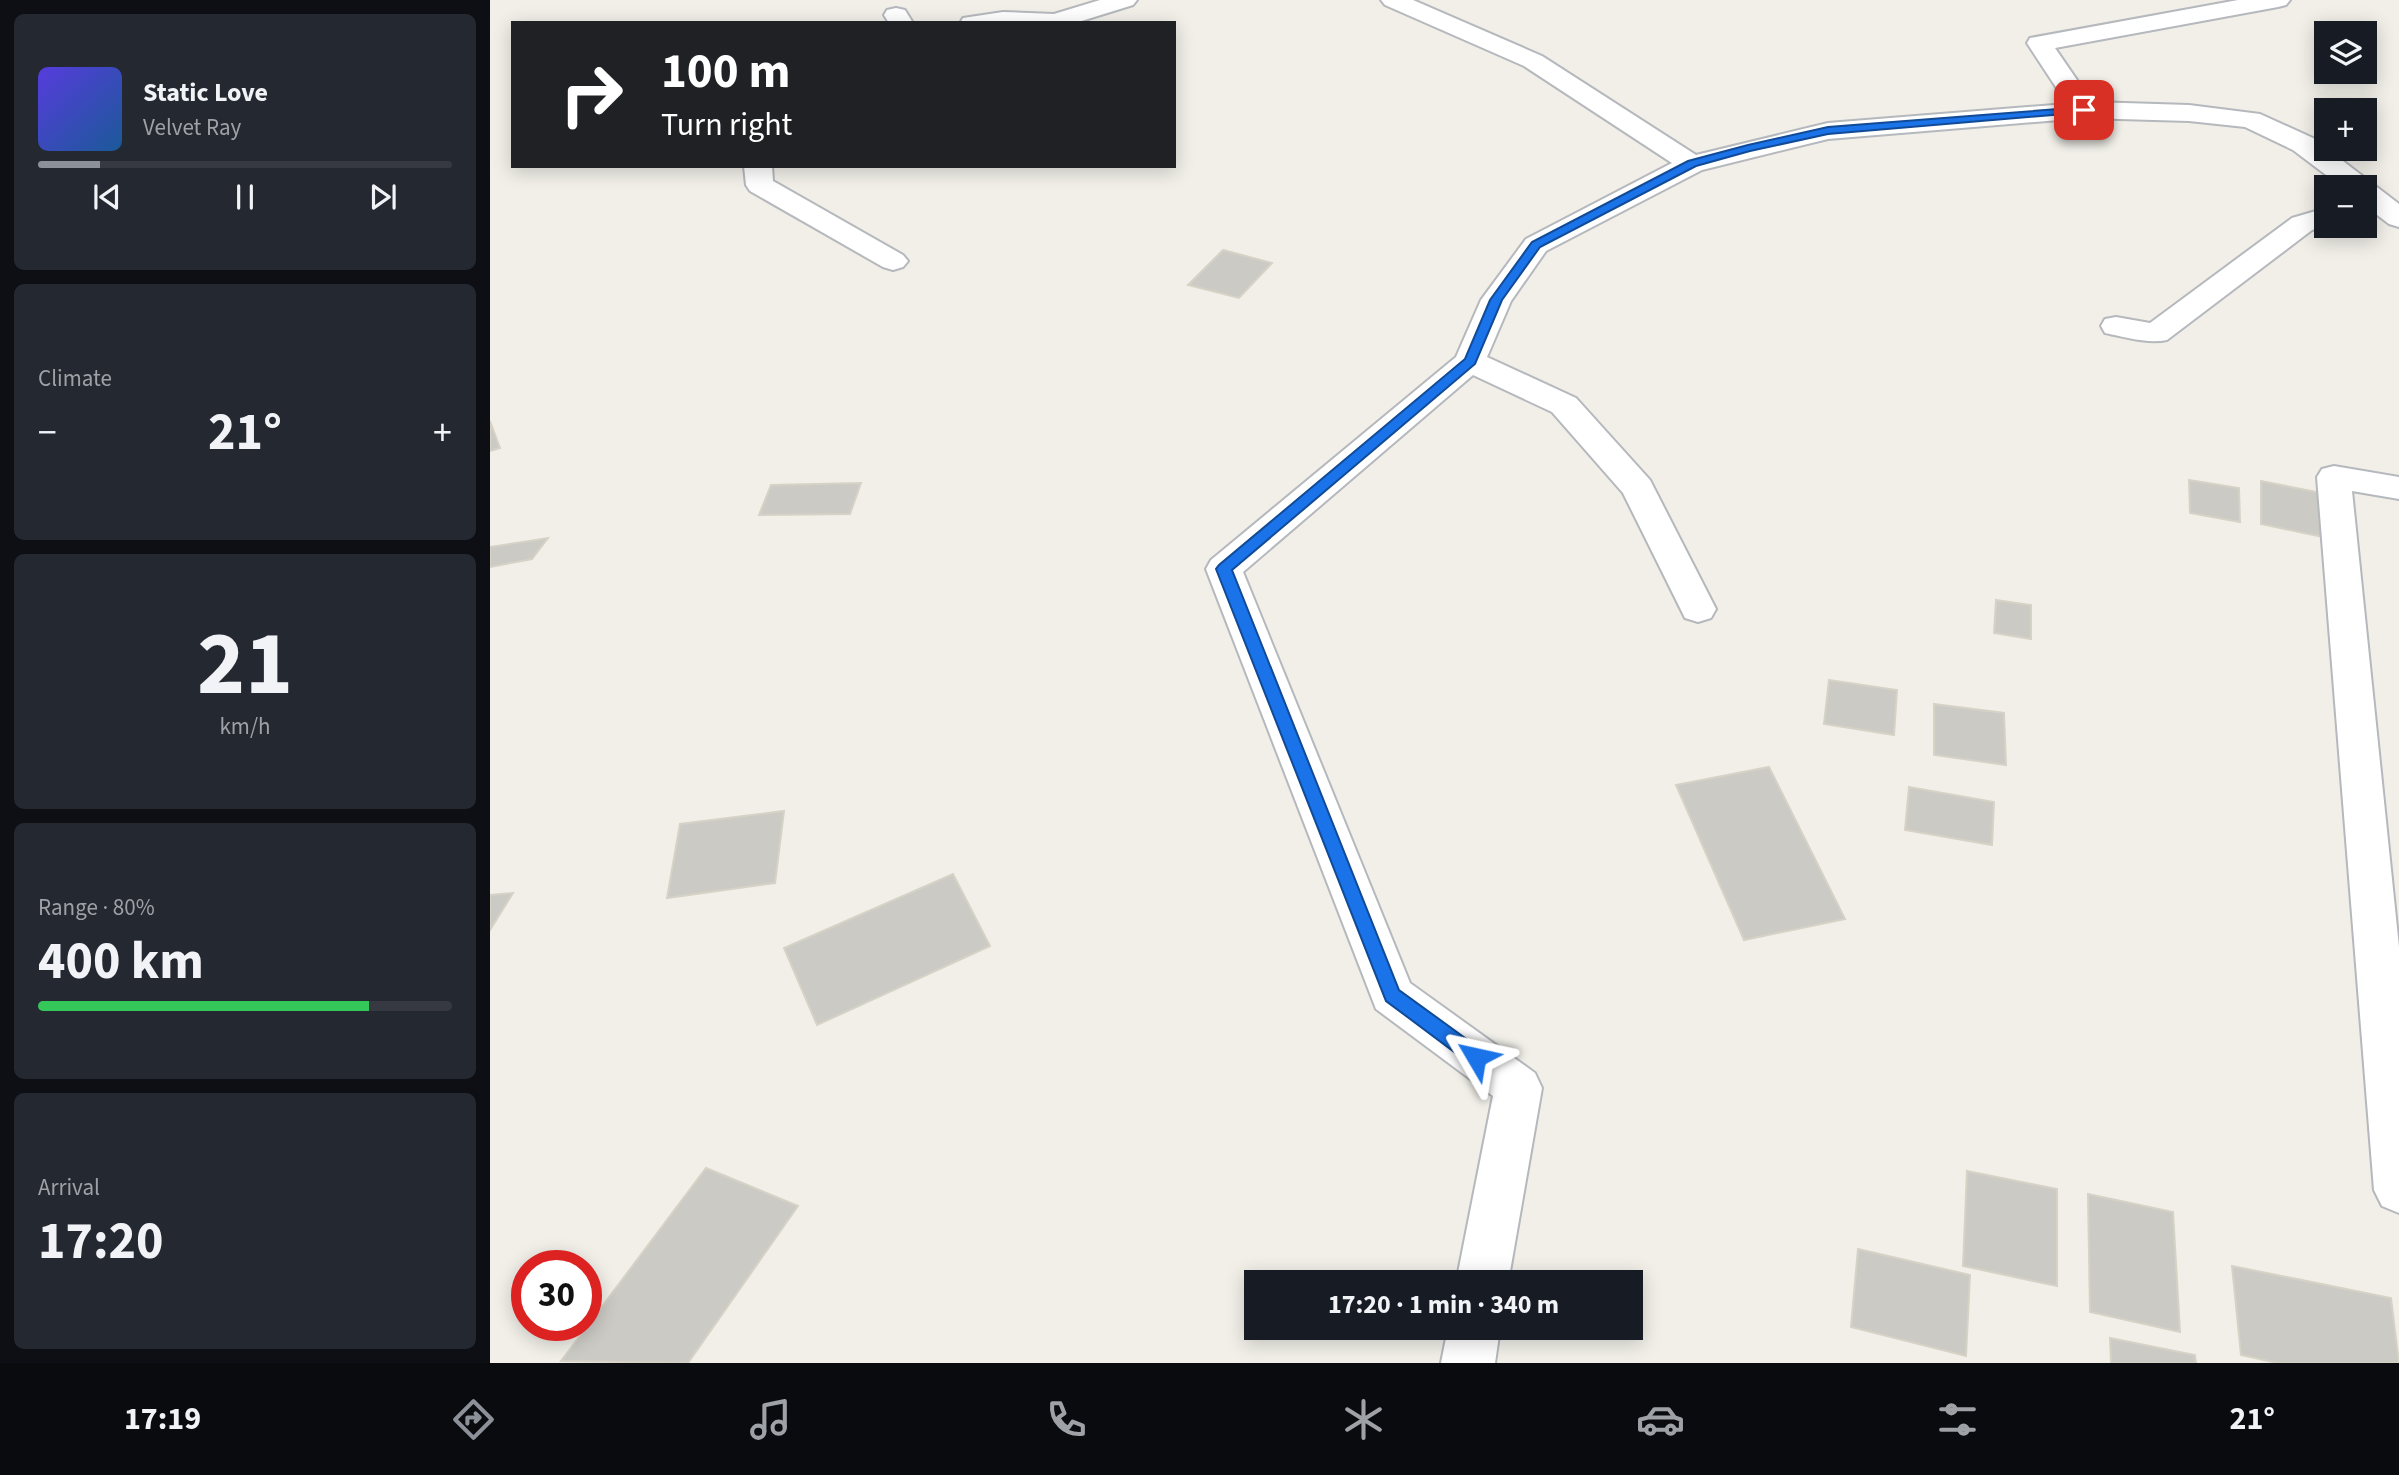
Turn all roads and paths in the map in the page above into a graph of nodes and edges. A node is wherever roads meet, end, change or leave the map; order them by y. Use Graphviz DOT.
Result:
graph roads {
  1 [pos="1125,0"];
  2 [pos="1393,0"];
  3 [pos="2278,0"];
  4 [pos="988,21"];
  5 [pos="1034,21"];
  6 [pos="1053,21"];
  7 [pos="2084,110"];
  8 [pos="1692,164"];
  9 [pos="758,168"];
  10 [pos="2341,175"];
  11 [pos="2377,203"];
  12 [pos="2399,218"];
  13 [pos="2314,220"];
  14 [pos="893,261"];
  15 [pos="2116,326"];
  16 [pos="1470,361"];
  17 [pos="2399,488"];
  18 [pos="1698,610"];
  19 [pos="2399,1190"];
  20 [pos="1484,1270"];
  21 [pos="1472,1340"];
  22 [pos="1468,1363"];
  1 -- 6 [label="street"];
  2 -- 8 [label="street"];
  3 -- 7 [label="street"];
  4 -- 5 [label="street"];
  7 -- 8 [label="street"];
  7 -- 10 [label="street"];
  8 -- 16 [label="street"];
  9 -- 14 [label="street"];
  11 -- 12 [label="street"];
  13 -- 15 [label="street"];
  16 -- 18 [label="street"];
  16 -- 20 [label="street"];
  17 -- 19 [label="street"];
  21 -- 22 [label="street"];
}
